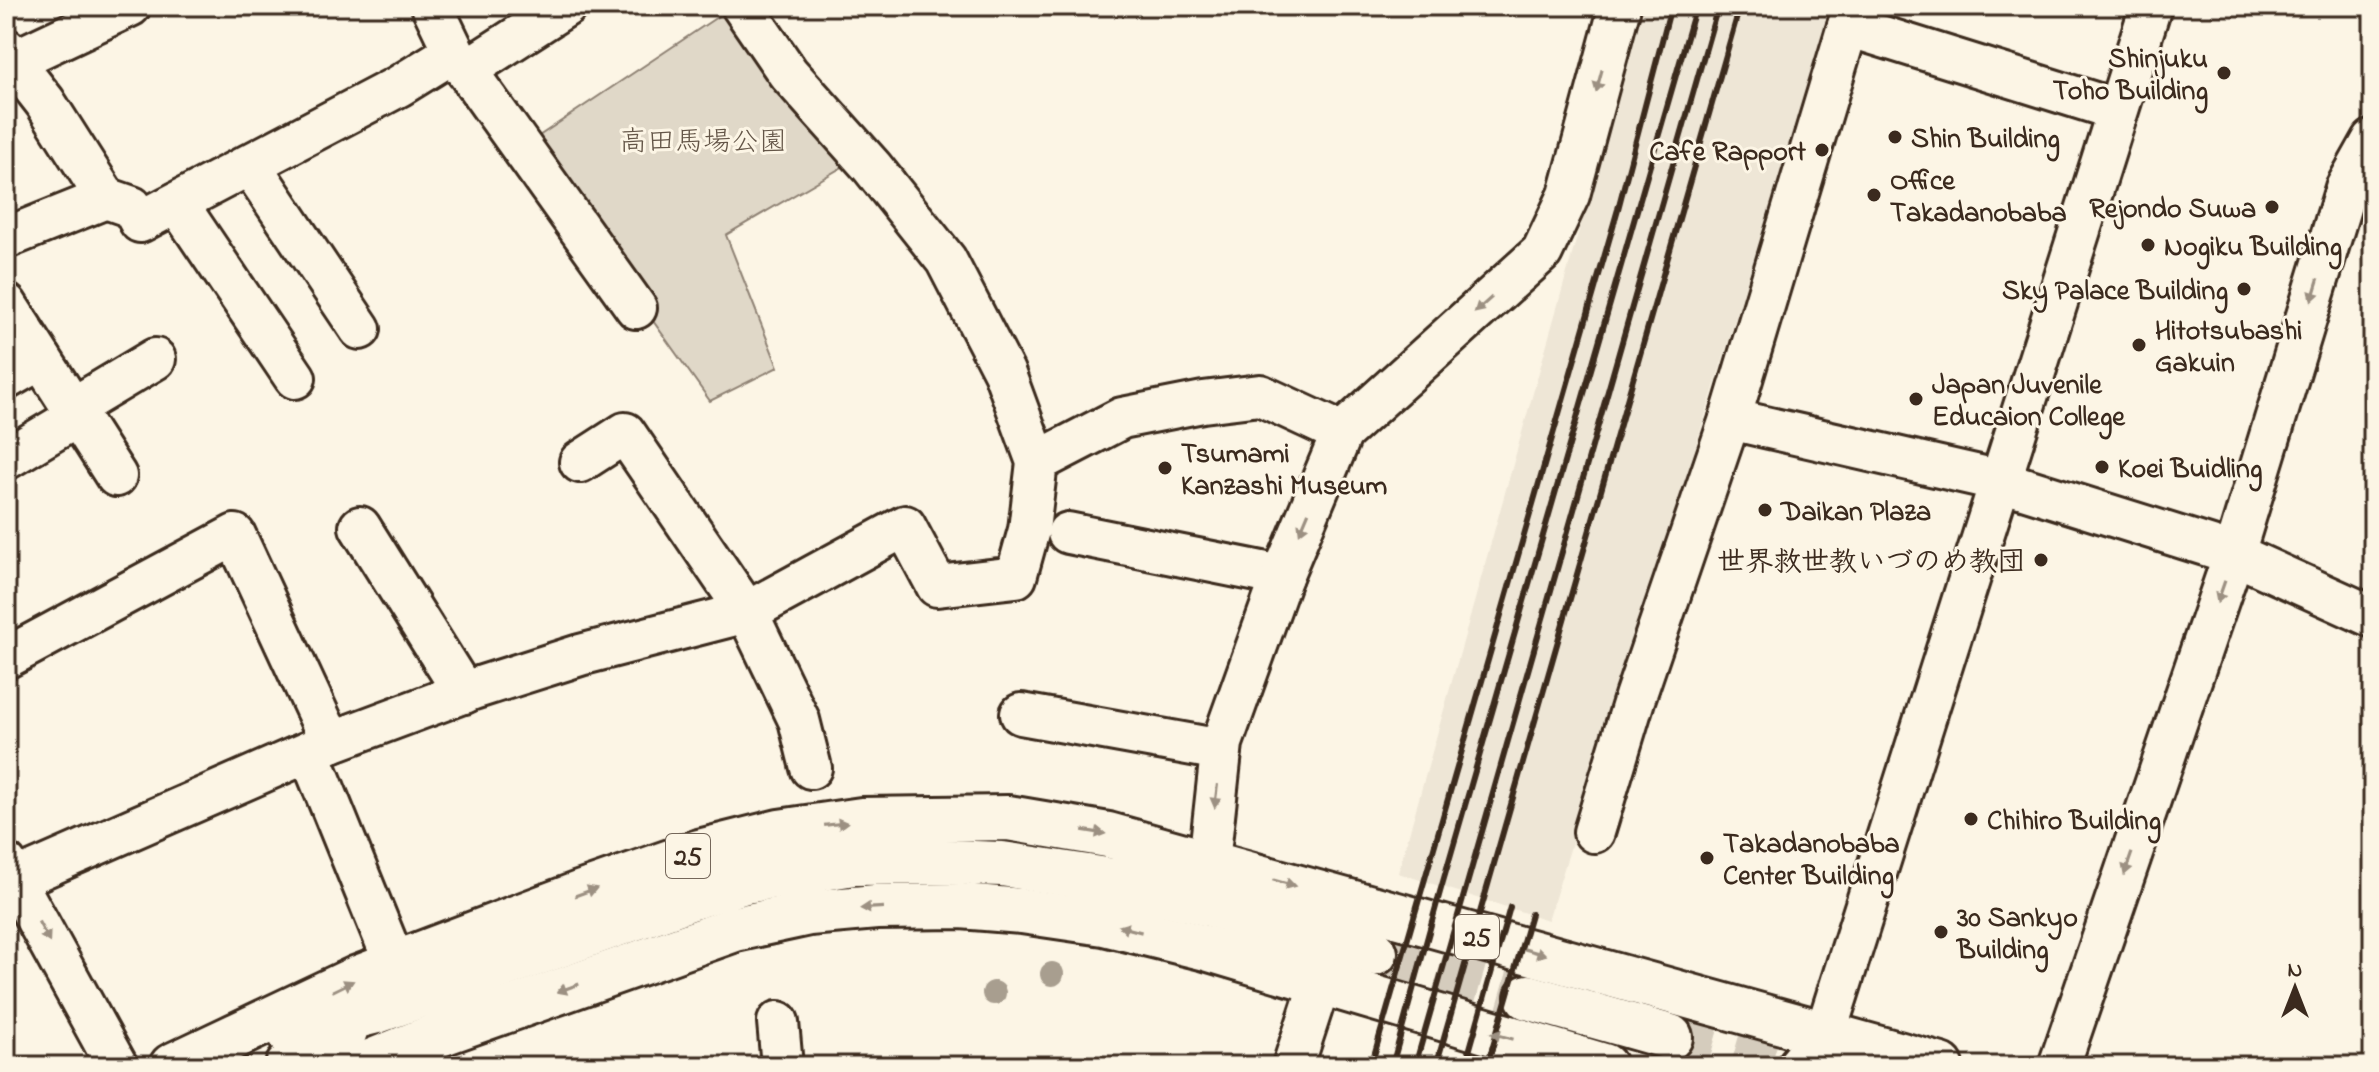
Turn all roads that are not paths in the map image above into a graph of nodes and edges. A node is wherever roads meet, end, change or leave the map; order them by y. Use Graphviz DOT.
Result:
graph roads {
  1 [pos="130,6"];
  2 [pos="432,6"];
  3 [pos="566,6"];
  4 [pos="742,6"];
  5 [pos="1620,6"];
  6 [pos="2151,6"];
  7 [pos="1851,16"];
  8 [pos="9,55"];
  9 [pos="460,61"];
  10 [pos="2117,110"];
  11 [pos="2373,140"];
  12 [pos="250,165"];
  13 [pos="2360,197"];
  14 [pos="106,198"];
  15 [pos="177,203"];
  16 [pos="6,238"];
  17 [pos="6,304"];
  18 [pos="636,308"];
  19 [pos="360,329"];
  20 [pos="41,359"];
  21 [pos="155,359"];
  22 [pos="295,378"];
  23 [pos="6,379"];
  24 [pos="75,412"];
  25 [pos="1730,419"];
  26 [pos="1342,433"];
  27 [pos="6,459"];
  28 [pos="580,462"];
  29 [pos="1037,462"];
  30 [pos="116,476"];
  31 [pos="2001,481"];
  32 [pos="360,527"];
  33 [pos="1068,533"];
  34 [pos="2234,554"];
  35 [pos="1282,576"];
  36 [pos="747,612"];
  37 [pos="2373,617"];
  38 [pos="6,658"];
  39 [pos="464,693"];
  40 [pos="1021,714"];
  41 [pos="320,747"];
  42 [pos="1221,750"];
  43 [pos="811,768"];
  44 [pos="1594,832"];
  45 [pos="1209,862"];
  46 [pos="9,876"];
  47 [pos="1375,953"];
  48 [pos="395,964"];
  49 [pos="1320,983"];
  50 [pos="1528,997"];
  51 [pos="377,1011"];
  52 [pos="778,1022"];
  53 [pos="1670,1037"];
  54 [pos="1811,1050"];
  55 [pos="184,1061"];
  56 [pos="117,1066"];
  57 [pos="288,1066"];
  58 [pos="361,1066"];
  59 [pos="782,1066"];
  60 [pos="1293,1066"];
  61 [pos="1604,1066"];
  62 [pos="1941,1066"];
  63 [pos="2059,1066"];
  1 -- 8 [label="street"];
  2 -- 9 [label="street"];
  3 -- 9 [label="street"];
  4 -- 29 [label="street"];
  5 -- 26 [label="street, one-way"];
  6 -- 10 [label="street"];
  7 -- 10 [label="street"];
  7 -- 25 [label="street"];
  8 -- 14 [label="street"];
  9 -- 12 [label="street"];
  9 -- 18 [label="street"];
  10 -- 31 [label="street"];
  11 -- 13 [label="street"];
  12 -- 15 [label="street"];
  12 -- 19 [label="street"];
  13 -- 34 [label="street, one-way"];
  14 -- 15 [label="street"];
  14 -- 16 [label="street"];
  15 -- 22 [label="street"];
  17 -- 20 [label="street"];
  20 -- 23 [label="street"];
  20 -- 24 [label="street"];
  21 -- 24 [label="street"];
  24 -- 27 [label="street"];
  24 -- 30 [label="street"];
  25 -- 31 [label="street"];
  25 -- 44 [label="street"];
  26 -- 29 [label="street"];
  26 -- 35 [label="street, one-way"];
  28 -- 36 [label="street"];
  29 -- 36 [label="street"];
  31 -- 34 [label="street"];
  31 -- 54 [label="street"];
  32 -- 39 [label="street"];
  33 -- 35 [label="street"];
  34 -- 37 [label="street"];
  34 -- 63 [label="street, one-way"];
  35 -- 42 [label="street"];
  36 -- 39 [label="street"];
  36 -- 43 [label="street"];
  38 -- 41 [label="street"];
  39 -- 41 [label="street"];
  40 -- 42 [label="street"];
  41 -- 46 [label="street"];
  41 -- 48 [label="street"];
  42 -- 45 [label="street, one-way"];
  48 -- 45 [label="main road, 25, one-way"];
  45 -- 54 [label="main road, 25, one-way"];
  46 -- 56 [label="street, one-way"];
  47 -- 51 [label="main road, 25"];
  55 -- 48 [label="main road, 25, one-way"];
  49 -- 58 [label="main road, one-way"];
  49 -- 60 [label="street"];
  61 -- 49 [label="main road, one-way"];
  50 -- 53 [label="main road"];
  51 -- 55 [label="main road, 25"];
  51 -- 57 [label="main road, 25"];
  52 -- 59 [label="street"];
  54 -- 62 [label="main road, 25"];
}
